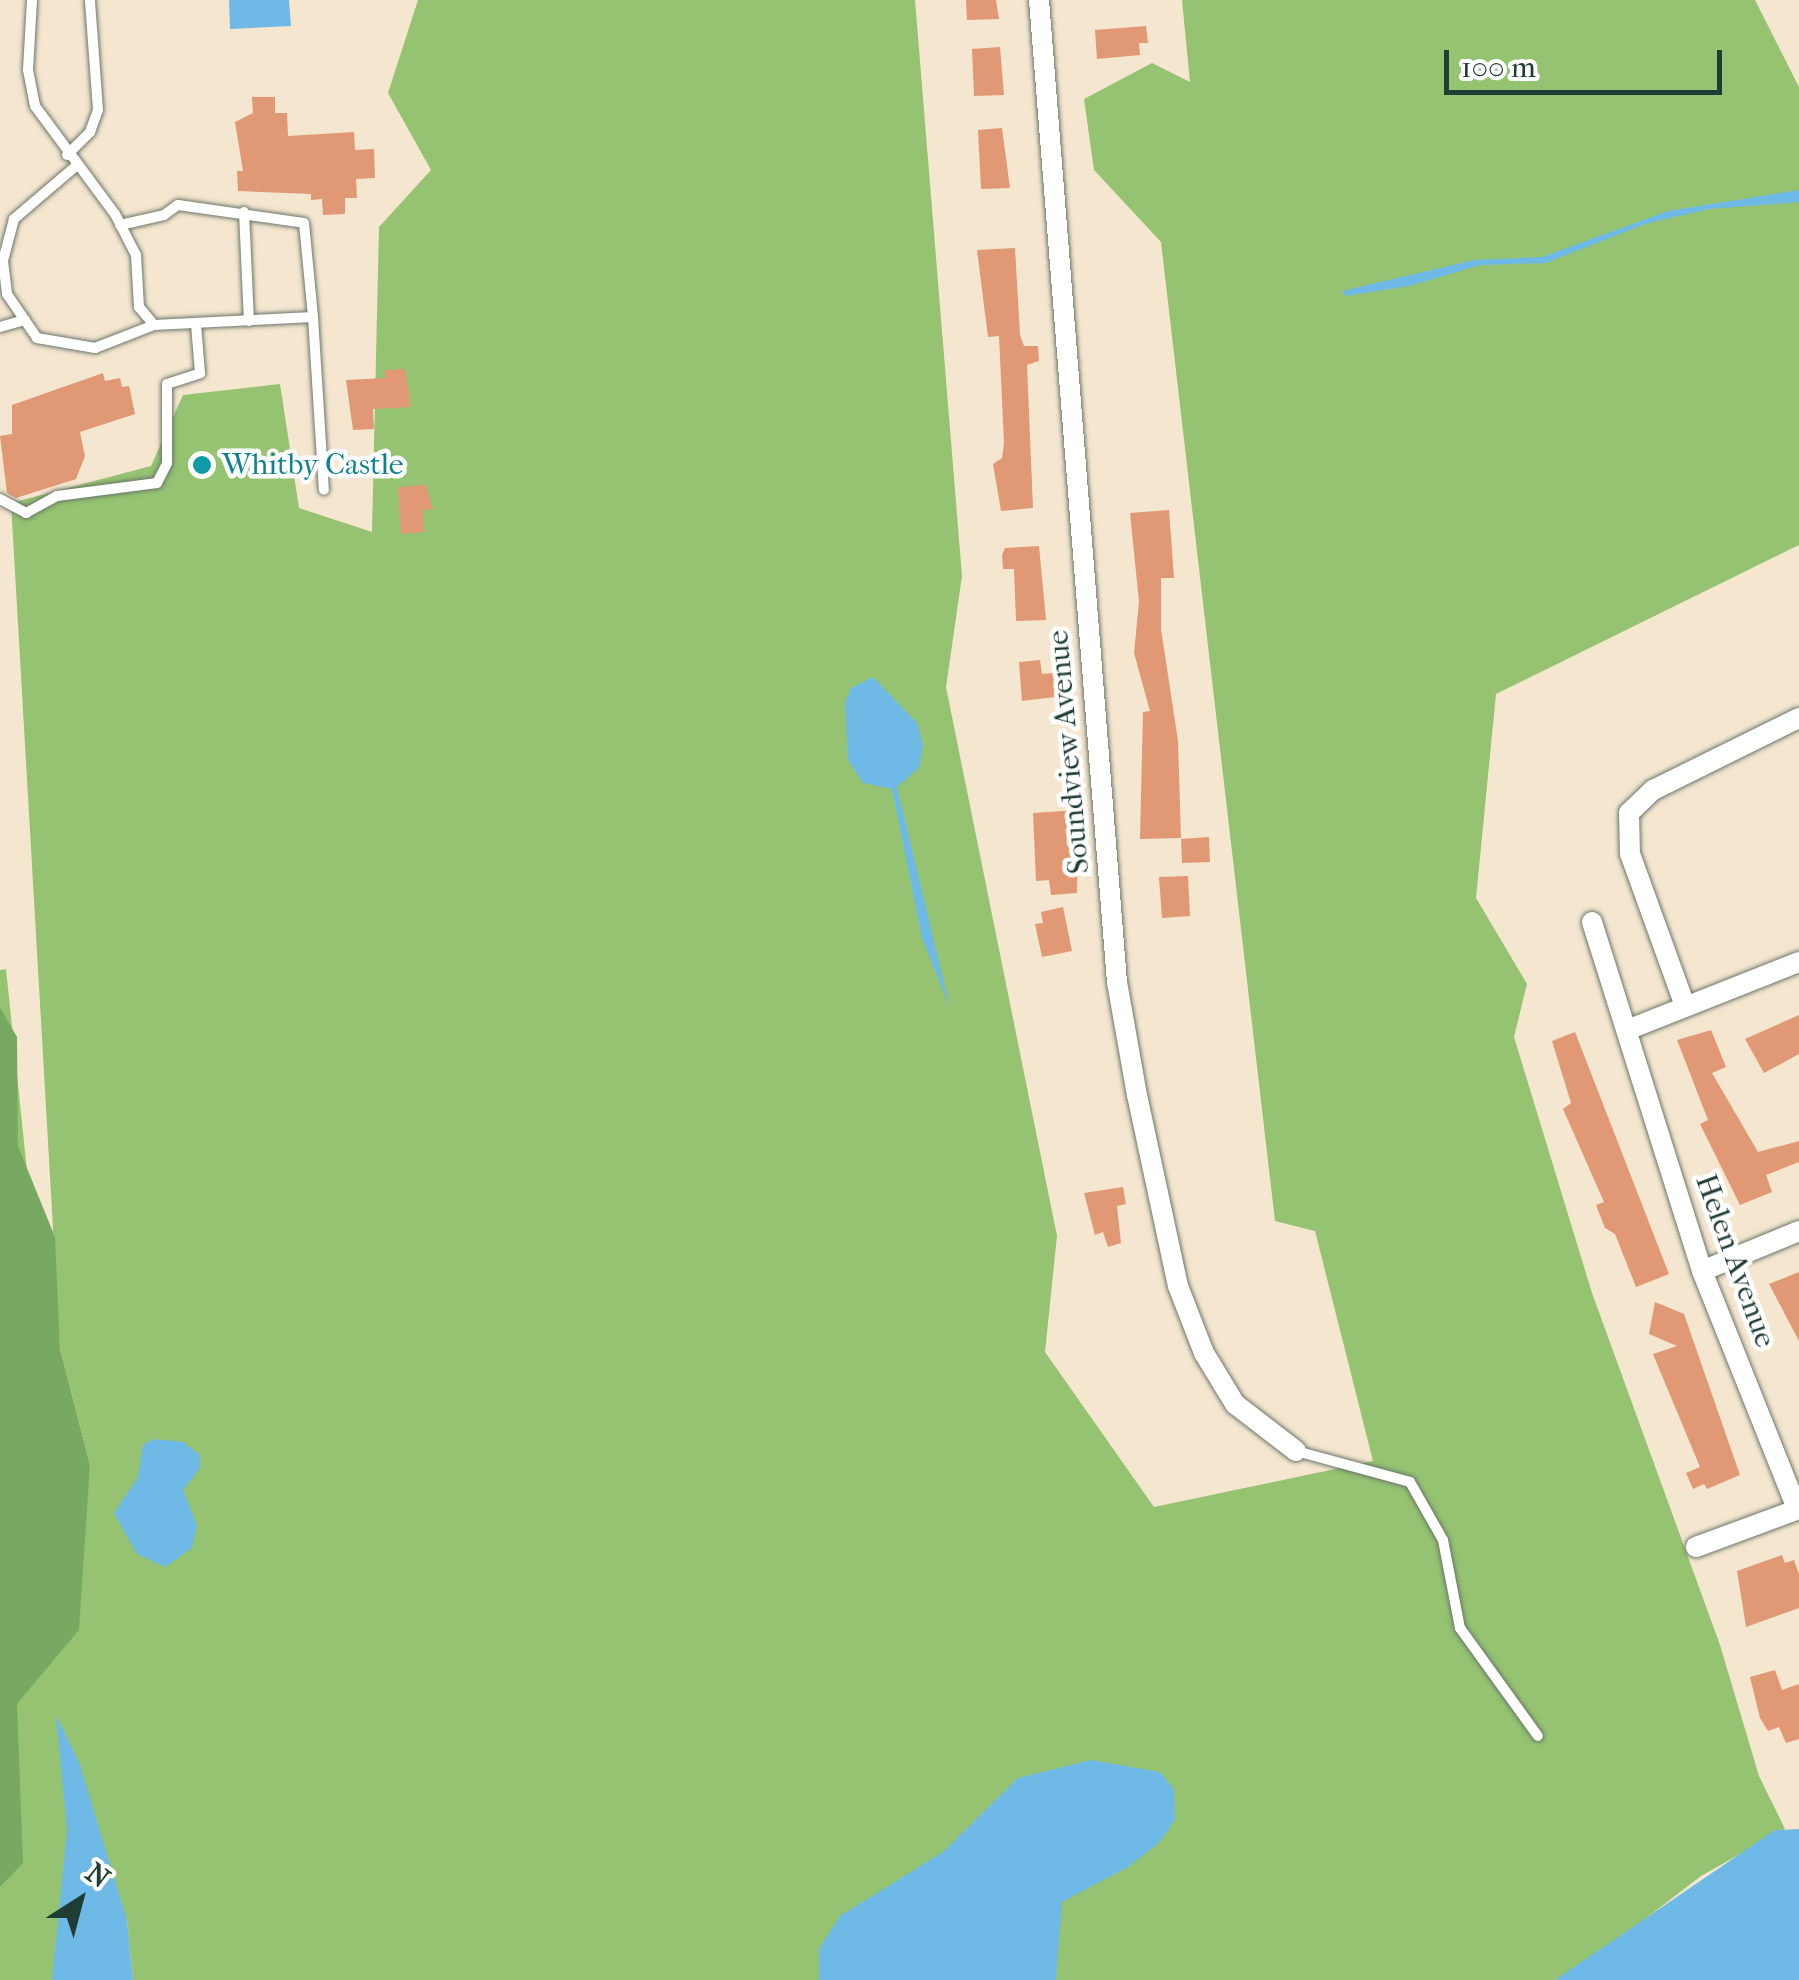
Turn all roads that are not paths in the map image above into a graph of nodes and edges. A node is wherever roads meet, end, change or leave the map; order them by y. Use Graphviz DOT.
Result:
graph roads {
  1 [pos="32,0"];
  2 [pos="90,0"];
  3 [pos="1039,0"];
  4 [pos="67,155"];
  5 [pos="76,166"];
  6 [pos="244,212"];
  7 [pos="0,218"];
  8 [pos="14,219"];
  9 [pos="120,225"];
  10 [pos="313,317"];
  11 [pos="25,320"];
  12 [pos="248,320"];
  13 [pos="154,324"];
  14 [pos="192,324"];
  15 [pos="0,327"];
  16 [pos="324,490"];
  17 [pos="0,499"];
  18 [pos="1799,718"];
  19 [pos="1592,922"];
  20 [pos="1799,962"];
  21 [pos="1684,1003"];
  22 [pos="1626,1030"];
  23 [pos="1799,1230"];
  24 [pos="1702,1271"];
  25 [pos="1296,1451"];
  26 [pos="1798,1509"];
  27 [pos="1696,1547"];
  28 [pos="1538,1736"];
  1 -- 4 [label="lane"];
  2 -- 4 [label="lane"];
  3 -- 25 [label="street, Soundview Avenue"];
  4 -- 5 [label="lane"];
  5 -- 8 [label="lane"];
  5 -- 9 [label="lane"];
  6 -- 9 [label="lane"];
  6 -- 10 [label="lane"];
  6 -- 12 [label="lane"];
  7 -- 8 [label="lane"];
  8 -- 11 [label="lane"];
  9 -- 13 [label="lane"];
  10 -- 12 [label="lane"];
  10 -- 16 [label="lane"];
  11 -- 13 [label="lane"];
  11 -- 15 [label="lane"];
  12 -- 14 [label="lane"];
  13 -- 14 [label="lane"];
  14 -- 17 [label="lane"];
  18 -- 21 [label="street"];
  19 -- 22 [label="street, Helen Avenue"];
  20 -- 21 [label="street"];
  21 -- 22 [label="street"];
  22 -- 24 [label="street, Helen Avenue"];
  23 -- 24 [label="street"];
  24 -- 26 [label="street, Helen Avenue"];
  25 -- 28 [label="lane"];
  26 -- 27 [label="street"];
}
